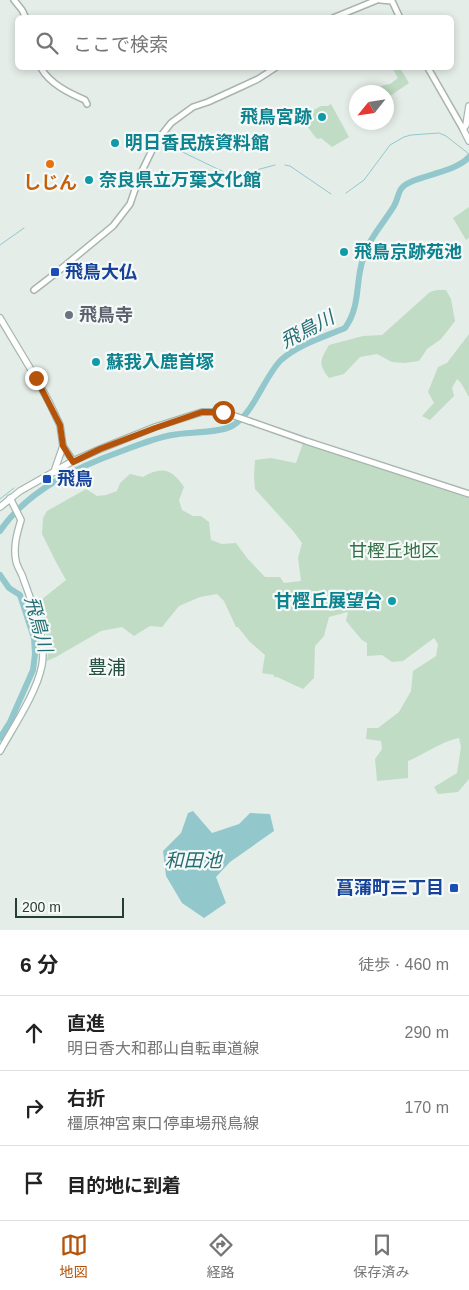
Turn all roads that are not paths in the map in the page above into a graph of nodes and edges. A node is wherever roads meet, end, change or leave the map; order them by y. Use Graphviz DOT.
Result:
graph roads {
  1 [pos="14,0"];
  2 [pos="378,0"];
  3 [pos="24,15"];
  4 [pos="340,15"];
  5 [pos="398,15"];
  6 [pos="42,70"];
  7 [pos="272,70"];
  8 [pos="429,70"];
  9 [pos="87,104"];
  10 [pos="469,106"];
  11 [pos="463,129"];
  12 [pos="469,141"];
  13 [pos="34,290"];
  14 [pos="0,318"];
  15 [pos="249,421"];
  16 [pos="63,446"];
  17 [pos="73,462"];
  18 [pos="54,472"];
  19 [pos="469,494"];
  20 [pos="10,498"];
  21 [pos="0,507"];
  22 [pos="0,751"];
  1 -- 3 [label="street"];
  2 -- 4 [label="street"];
  2 -- 5 [label="street"];
  6 -- 9 [label="street"];
  7 -- 13 [label="street"];
  8 -- 11 [label="street"];
  10 -- 11 [label="main road"];
  11 -- 12 [label="main road"];
  14 -- 16 [label="main road"];
  15 -- 17 [label="main road"];
  15 -- 19 [label="street"];
  16 -- 17 [label="main road"];
  16 -- 18 [label="main road"];
  17 -- 18 [label="main road"];
  18 -- 20 [label="main road"];
  20 -- 21 [label="main road"];
  20 -- 22 [label="main road"];
}
